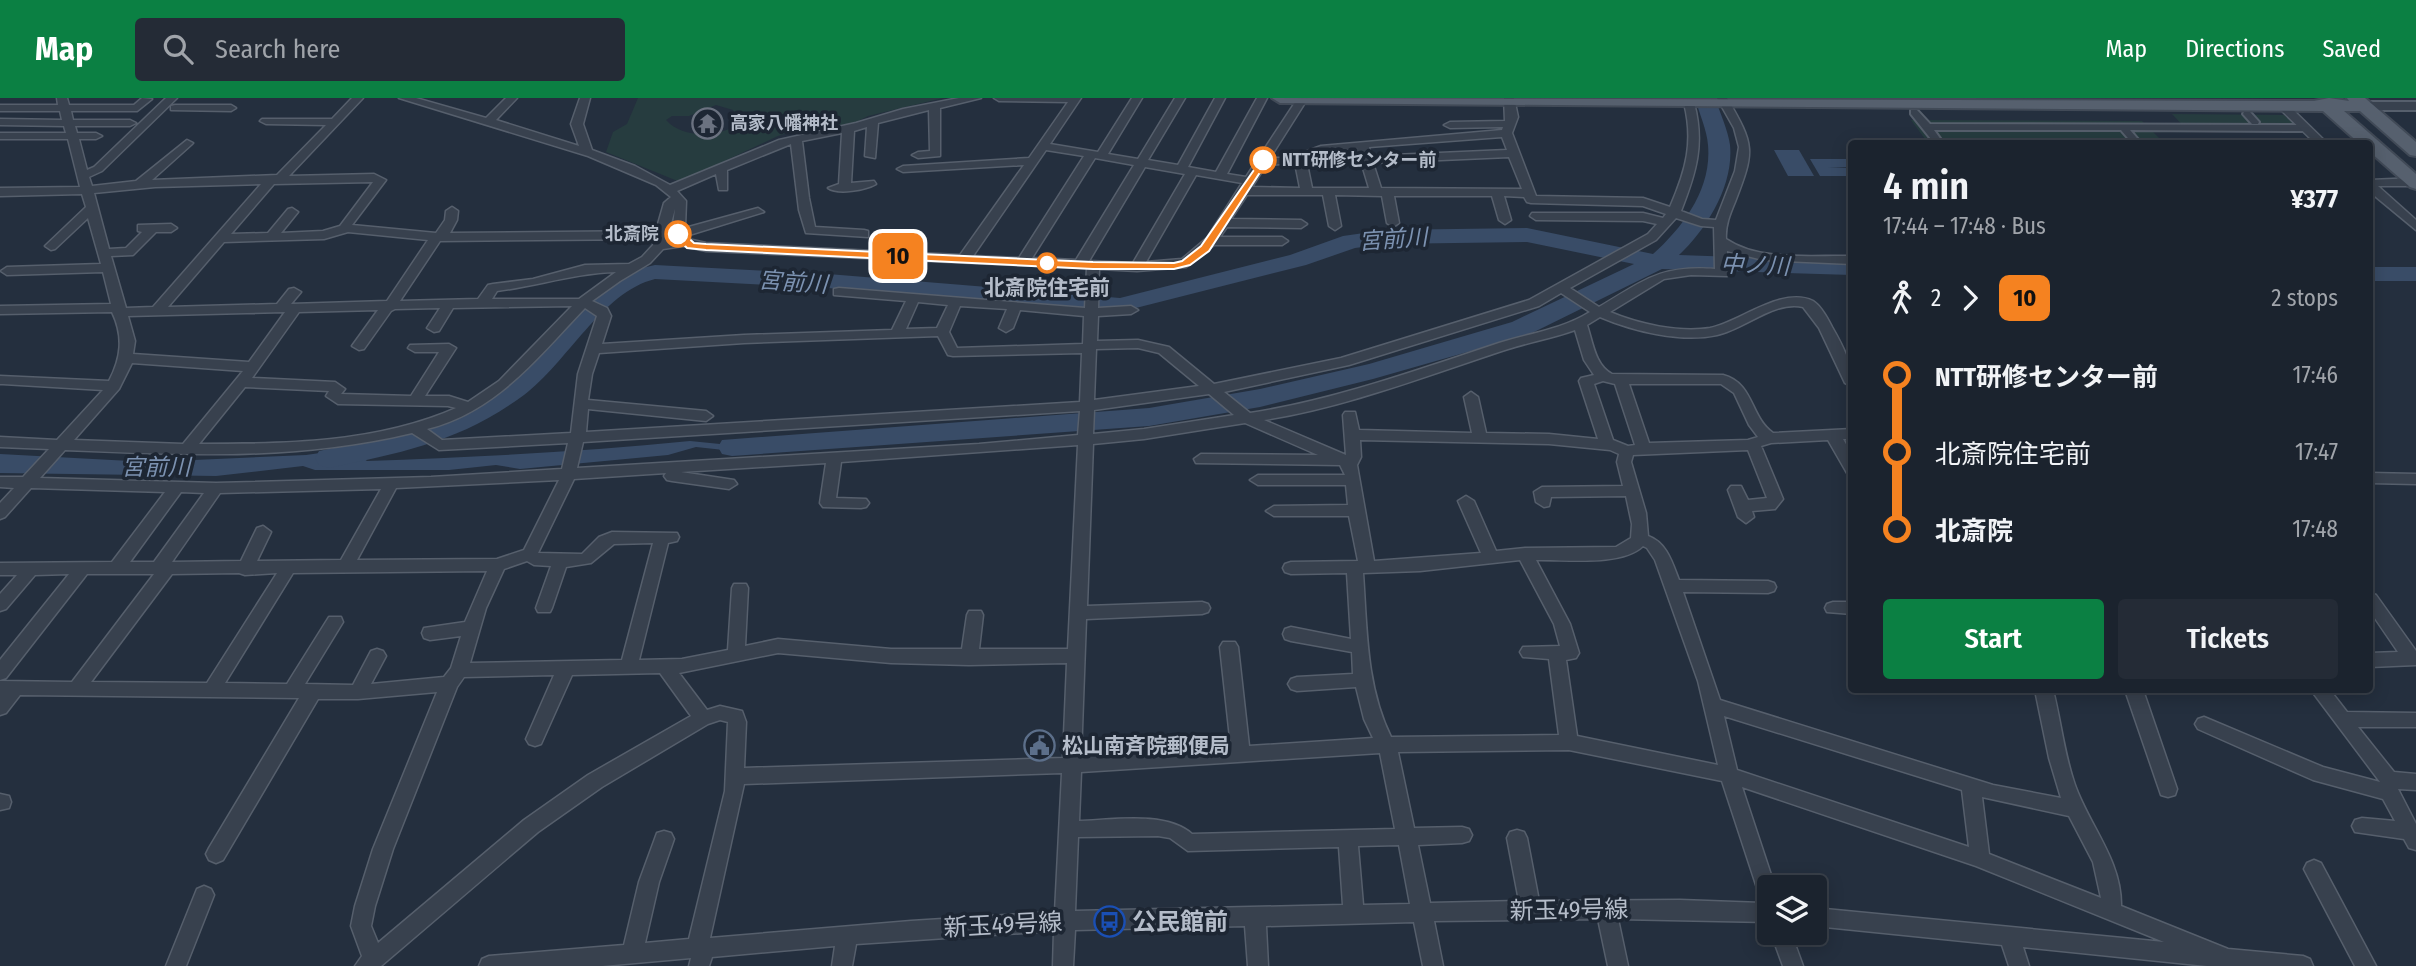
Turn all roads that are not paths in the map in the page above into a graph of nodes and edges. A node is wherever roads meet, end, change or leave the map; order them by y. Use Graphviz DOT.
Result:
graph roads {
  1 [pos="240,98"];
  2 [pos="358,98"];
  3 [pos="404,98"];
  4 [pos="512,98"];
  5 [pos="585,98"];
  6 [pos="976,98"];
  7 [pos="999,98"];
  8 [pos="1136,98"];
  9 [pos="1180,98"];
  10 [pos="1220,98"];
  11 [pos="1262,98"];
  12 [pos="1280,98"];
  13 [pos="147,99"];
  14 [pos="1075,99"];
  15 [pos="1302,99"];
  16 [pos="1509,100"];
  17 [pos="1721,101"];
  18 [pos="435,102"];
  19 [pos="2323,102"];
  20 [pos="2359,102"];
  21 [pos="64,103"];
  22 [pos="1691,103"];
  23 [pos="180,104"];
  24 [pos="2282,105"];
  25 [pos="934,106"];
  26 [pos="2416,106"];
  27 [pos="0,108"];
  28 [pos="2247,114"];
  29 [pos="461,115"];
  30 [pos="1917,116"];
  31 [pos="266,121"];
  32 [pos="0,122"];
  33 [pos="335,122"];
  34 [pos="873,122"];
  35 [pos="130,123"];
  36 [pos="488,123"];
  37 [pos="445,125"];
  38 [pos="1450,125"];
  39 [pos="2259,125"];
  40 [pos="70,127"];
  41 [pos="1928,127"];
  42 [pos="2123,127"];
  43 [pos="2302,128"];
  44 [pos="848,129"];
  45 [pos="1506,129"];
  46 [pos="0,136"];
  47 [pos="96,136"];
  48 [pos="796,139"];
  49 [pos="1937,140"];
  50 [pos="2134,140"];
  51 [pos="2318,140"];
  52 [pos="2367,140"];
  53 [pos="187,143"];
  54 [pos="1362,144"];
  55 [pos="2373,145"];
  56 [pos="1043,146"];
  57 [pos="2416,151"];
  58 [pos="587,153"];
  59 [pos="1514,153"];
  60 [pos="918,155"];
  61 [pos="1096,155"];
  62 [pos="871,156"];
  63 [pos="1300,159"];
  64 [pos="1368,160"];
  65 [pos="1032,162"];
  66 [pos="1262,162"];
  67 [pos="1141,163"];
  68 [pos="721,168"];
  69 [pos="903,169"];
  70 [pos="1187,171"];
  71 [pos="83,176"];
  72 [pos="1220,176"];
  73 [pos="277,178"];
  74 [pos="2416,182"];
  75 [pos="140,184"];
  76 [pos="870,184"];
  77 [pos="2373,184"];
  78 [pos="1247,186"];
  79 [pos="723,187"];
  80 [pos="2373,187"];
  81 [pos="86,190"];
  82 [pos="1382,191"];
  83 [pos="0,192"];
  84 [pos="1307,193"];
  85 [pos="1329,193"];
  86 [pos="1497,193"];
  87 [pos="675,194"];
  88 [pos="1530,196"];
  89 [pos="92,209"];
  90 [pos="724,209"];
  91 [pos="452,211"];
  92 [pos="292,212"];
  93 [pos="758,212"];
  94 [pos="1670,218"];
  95 [pos="1505,220"];
  96 [pos="726,223"];
  97 [pos="1223,223"];
  98 [pos="1393,223"];
  99 [pos="1301,224"];
  100 [pos="1715,224"];
  101 [pos="1335,226"];
  102 [pos="2416,226"];
  103 [pos="171,228"];
  104 [pos="347,229"];
  105 [pos="864,234"];
  106 [pos="271,237"];
  107 [pos="439,237"];
  108 [pos="220,238"];
  109 [pos="681,238"];
  110 [pos="659,240"];
  111 [pos="52,241"];
  112 [pos="1282,241"];
  113 [pos="1211,242"];
  114 [pos="103,253"];
  115 [pos="1721,253"];
  116 [pos="964,259"];
  117 [pos="1848,260"];
  118 [pos="1023,262"];
  119 [pos="1086,265"];
  120 [pos="1137,267"];
  121 [pos="107,268"];
  122 [pos="632,269"];
  123 [pos="7,271"];
  124 [pos="1565,291"];
  125 [pos="294,292"];
  126 [pos="839,292"];
  127 [pos="914,298"];
  128 [pos="956,301"];
  129 [pos="482,303"];
  130 [pos="584,303"];
  131 [pos="449,304"];
  132 [pos="1015,306"];
  133 [pos="1091,306"];
  134 [pos="388,307"];
  135 [pos="287,309"];
  136 [pos="0,310"];
  137 [pos="119,310"];
  138 [pos="1131,310"];
  139 [pos="1597,310"];
  140 [pos="156,312"];
  141 [pos="1580,324"];
  142 [pos="1006,328"];
  143 [pos="942,332"];
  144 [pos="897,333"];
  145 [pos="359,346"];
  146 [pos="1089,347"];
  147 [pos="594,349"];
  148 [pos="126,358"];
  149 [pos="253,367"];
  150 [pos="1848,375"];
  151 [pos="1602,377"];
  152 [pos="3,380"];
  153 [pos="1621,380"];
  154 [pos="240,382"];
  155 [pos="114,386"];
  156 [pos="1212,392"];
  157 [pos="1471,397"];
  158 [pos="417,400"];
  159 [pos="580,404"];
  160 [pos="470,408"];
  161 [pos="1088,408"];
  162 [pos="1350,415"];
  163 [pos="706,416"];
  164 [pos="1246,418"];
  165 [pos="416,429"];
  166 [pos="1848,434"];
  167 [pos="1352,435"];
  168 [pos="1833,435"];
  169 [pos="1480,437"];
  170 [pos="5,438"];
  171 [pos="578,438"];
  172 [pos="1086,438"];
  173 [pos="1769,438"];
  174 [pos="1607,444"];
  175 [pos="1752,445"];
  176 [pos="60,447"];
  177 [pos="1643,448"];
  178 [pos="186,450"];
  179 [pos="1627,452"];
  180 [pos="834,458"];
  181 [pos="1201,459"];
  182 [pos="1848,462"];
  183 [pos="1349,468"];
  184 [pos="649,470"];
  185 [pos="569,473"];
  186 [pos="2373,478"];
  187 [pos="2416,479"];
  188 [pos="1258,480"];
  189 [pos="0,482"];
  190 [pos="26,483"];
  191 [pos="391,484"];
  192 [pos="729,484"];
  193 [pos="176,488"];
  194 [pos="215,488"];
  195 [pos="1736,490"];
  196 [pos="1632,491"];
  197 [pos="1466,501"];
  198 [pos="1544,502"];
  199 [pos="861,503"];
  200 [pos="1274,510"];
  201 [pos="1356,510"];
  202 [pos="0,513"];
  203 [pos="263,532"];
  204 [pos="1639,539"];
  205 [pos="530,554"];
  206 [pos="1525,554"];
  207 [pos="1490,557"];
  208 [pos="561,559"];
  209 [pos="498,565"];
  210 [pos="345,567"];
  211 [pos="1361,567"];
  212 [pos="288,568"];
  213 [pos="1291,568"];
  214 [pos="0,569"];
  215 [pos="31,569"];
  216 [pos="82,569"];
  217 [pos="116,569"];
  218 [pos="162,569"];
  219 [pos="245,569"];
  220 [pos="1673,586"];
  221 [pos="1768,587"];
  222 [pos="740,588"];
  223 [pos="2373,603"];
  224 [pos="0,605"];
  225 [pos="544,608"];
  226 [pos="1202,608"];
  227 [pos="1833,608"];
  228 [pos="1848,608"];
  229 [pos="1080,613"];
  230 [pos="975,615"];
  231 [pos="335,622"];
  232 [pos="472,628"];
  233 [pos="430,633"];
  234 [pos="1291,634"];
  235 [pos="1229,646"];
  236 [pos="1359,647"];
  237 [pos="1529,652"];
  238 [pos="1557,653"];
  239 [pos="736,654"];
  240 [pos="377,656"];
  241 [pos="1078,656"];
  242 [pos="969,658"];
  243 [pos="2414,658"];
  244 [pos="2373,660"];
  245 [pos="629,667"];
  246 [pos="664,667"];
  247 [pos="566,668"];
  248 [pos="0,673"];
  249 [pos="454,677"];
  250 [pos="1363,680"];
  251 [pos="1297,684"];
  252 [pos="7,688"];
  253 [pos="77,688"];
  254 [pos="212,690"];
  255 [pos="292,691"];
  256 [pos="313,691"];
  257 [pos="358,692"];
  258 [pos="2046,693"];
  259 [pos="2135,693"];
  260 [pos="2322,693"];
  261 [pos="1713,705"];
  262 [pos="0,708"];
  263 [pos="703,718"];
  264 [pos="2342,719"];
  265 [pos="2416,720"];
  266 [pos="2204,724"];
  267 [pos="535,739"];
  268 [pos="1569,742"];
  269 [pos="1387,745"];
  270 [pos="1241,754"];
  271 [pos="1070,764"];
  272 [pos="1730,775"];
  273 [pos="735,776"];
  274 [pos="2416,782"];
  275 [pos="1971,787"];
  276 [pos="2389,787"];
  277 [pos="2168,789"];
  278 [pos="2076,809"];
  279 [pos="2362,826"];
  280 [pos="1068,830"];
  281 [pos="1462,835"];
  282 [pos="2413,836"];
  283 [pos="1408,837"];
  284 [pos="1517,838"];
  285 [pos="664,839"];
  286 [pos="1348,839"];
  287 [pos="216,854"];
  288 [pos="1980,859"];
  289 [pos="2314,869"];
  290 [pos="1762,875"];
  291 [pos="204,895"];
  292 [pos="1531,910"];
  293 [pos="1606,910"];
  294 [pos="1757,913"];
  295 [pos="2111,913"];
  296 [pos="1424,914"];
  297 [pos="1354,915"];
  298 [pos="1255,917"];
  299 [pos="1827,918"];
  300 [pos="1065,921"];
  301 [pos="847,936"];
  302 [pos="2008,937"];
  303 [pos="1785,945"];
  304 [pos="632,954"];
  305 [pos="700,954"];
  306 [pos="2227,958"];
  307 [pos="598,961"];
  308 [pos="2191,961"];
  309 [pos="369,962"];
  310 [pos="521,965"];
  311 [pos="176,966"];
  312 [pos="489,966"];
  313 [pos="842,966"];
  314 [pos="1063,966"];
  315 [pos="1258,966"];
  316 [pos="1433,966"];
  317 [pos="1618,966"];
  318 [pos="1793,966"];
  319 [pos="2019,966"];
  320 [pos="2303,966"];
  321 [pos="2365,966"];
  1 -- 23 [label="street"];
  2 -- 33 [label="street"];
  3 -- 18 [label="street"];
  4 -- 36 [label="street"];
  5 -- 58 [label="street"];
  6 -- 25 [label="street"];
  7 -- 14 [label="street"];
  8 -- 61 [label="street"];
  9 -- 67 [label="street"];
  10 -- 70 [label="street"];
  11 -- 72 [label="street"];
  12 -- 15 [label="main road"];
  13 -- 21 [label="street"];
  14 -- 56 [label="street"];
  15 -- 16 [label="main road"];
  15 -- 66 [label="street"];
  16 -- 22 [label="main road"];
  16 -- 45 [label="street"];
  17 -- 22 [label="main road"];
  17 -- 24 [label="main road"];
  17 -- 100 [label="street"];
  18 -- 29 [label="street"];
  19 -- 20 [label="main road"];
  19 -- 24 [label="main road"];
  19 -- 52 [label="main road"];
  20 -- 26 [label="street"];
  20 -- 57 [label="main road"];
  21 -- 27 [label="street"];
  21 -- 40 [label="street"];
  22 -- 94 [label="street"];
  23 -- 71 [label="street"];
  24 -- 43 [label="street"];
  25 -- 34 [label="street"];
  25 -- 60 [label="street"];
  28 -- 39 [label="street"];
  29 -- 36 [label="street"];
  29 -- 37 [label="street"];
  30 -- 41 [label="street"];
  31 -- 33 [label="street"];
  32 -- 40 [label="street"];
  33 -- 73 [label="street"];
  34 -- 44 [label="street"];
  34 -- 62 [label="street"];
  35 -- 40 [label="street"];
  36 -- 58 [label="street"];
  38 -- 45 [label="street"];
  39 -- 42 [label="street"];
  39 -- 43 [label="street"];
  40 -- 46 [label="street"];
  40 -- 47 [label="street"];
  40 -- 71 [label="street"];
  41 -- 42 [label="street"];
  41 -- 49 [label="street"];
  42 -- 50 [label="street"];
  43 -- 51 [label="street"];
  44 -- 48 [label="street"];
  44 -- 76 [label="street"];
  45 -- 54 [label="street"];
  45 -- 59 [label="street"];
  48 -- 68 [label="street"];
  48 -- 105 [label="street"];
  53 -- 75 [label="street"];
  54 -- 63 [label="street"];
  54 -- 64 [label="street"];
  55 -- 74 [label="main road"];
  56 -- 61 [label="street"];
  56 -- 65 [label="street"];
  58 -- 87 [label="street"];
  59 -- 64 [label="street"];
  59 -- 88 [label="street"];
  61 -- 67 [label="street"];
  61 -- 118 [label="street"];
  63 -- 66 [label="street"];
  63 -- 84 [label="street"];
  64 -- 82 [label="street"];
  65 -- 69 [label="street"];
  65 -- 116 [label="street"];
  66 -- 78 [label="street"];
  67 -- 70 [label="street"];
  67 -- 119 [label="street"];
  68 -- 79 [label="street"];
  68 -- 87 [label="street"];
  70 -- 72 [label="street"];
  70 -- 120 [label="street"];
  71 -- 81 [label="street"];
  72 -- 78 [label="street"];
  73 -- 75 [label="street"];
  73 -- 104 [label="street"];
  73 -- 108 [label="street"];
  74 -- 77 [label="street"];
  75 -- 81 [label="street"];
  78 -- 84 [label="street"];
  78 -- 97 [label="street"];
  80 -- 102 [label="street"];
  81 -- 83 [label="street"];
  81 -- 89 [label="street"];
  82 -- 85 [label="street"];
  82 -- 86 [label="street"];
  82 -- 98 [label="street"];
  84 -- 85 [label="street"];
  85 -- 101 [label="street"];
  86 -- 88 [label="street"];
  86 -- 95 [label="street"];
  87 -- 109 [label="street"];
  87 -- 110 [label="street"];
  88 -- 94 [label="street"];
  88 -- 94 [label="street"];
  89 -- 111 [label="street"];
  89 -- 114 [label="street"];
  90 -- 96 [label="street"];
  91 -- 107 [label="street"];
  92 -- 106 [label="street"];
  93 -- 96 [label="street"];
  94 -- 100 [label="street"];
  94 -- 124 [label="street"];
  96 -- 109 [label="street"];
  97 -- 99 [label="street"];
  97 -- 113 [label="street"];
  100 -- 115 [label="street"];
  103 -- 114 [label="street"];
  104 -- 106 [label="street"];
  104 -- 107 [label="street"];
  106 -- 108 [label="street"];
  107 -- 110 [label="street"];
  107 -- 134 [label="street"];
  108 -- 140 [label="street"];
  109 -- 110 [label="street"];
  109 -- 116 [label="street"];
  110 -- 122 [label="street"];
  112 -- 113 [label="street"];
  113 -- 120 [label="street"];
  114 -- 121 [label="street"];
  115 -- 117 [label="street"];
  115 -- 139 [label="street"];
  116 -- 118 [label="street"];
  118 -- 119 [label="street"];
  119 -- 120 [label="street"];
  119 -- 133 [label="street"];
  121 -- 123 [label="street"];
  121 -- 137 [label="street"];
  122 -- 129 [label="street"];
  122 -- 130 [label="street"];
  124 -- 139 [label="street"];
  124 -- 156 [label="street"];
  125 -- 135 [label="street"];
  126 -- 127 [label="street"];
  127 -- 128 [label="street"];
  127 -- 144 [label="street"];
  128 -- 132 [label="street"];
  128 -- 143 [label="street"];
  129 -- 130 [label="street"];
  129 -- 131 [label="street"];
  130 -- 147 [label="street"];
  130 -- 160 [label="street"];
  131 -- 134 [label="street"];
  131 -- 158 [label="street"];
  132 -- 133 [label="street"];
  132 -- 142 [label="street"];
  133 -- 138 [label="street"];
  133 -- 146 [label="street"];
  134 -- 135 [label="street"];
  134 -- 145 [label="street"];
  135 -- 140 [label="street"];
  135 -- 149 [label="street"];
  136 -- 137 [label="street"];
  137 -- 140 [label="street"];
  137 -- 148 [label="street"];
  139 -- 141 [label="street"];
  139 -- 150 [label="street"];
  141 -- 151 [label="street"];
  141 -- 164 [label="street"];
  143 -- 144 [label="street"];
  143 -- 146 [label="street"];
  144 -- 147 [label="street"];
  146 -- 156 [label="street"];
  146 -- 161 [label="street"];
  147 -- 159 [label="street"];
  148 -- 149 [label="street"];
  148 -- 155 [label="street"];
  149 -- 154 [label="street"];
  151 -- 153 [label="street"];
  151 -- 174 [label="street"];
  152 -- 155 [label="street"];
  153 -- 173 [label="street"];
  153 -- 177 [label="street"];
  154 -- 158 [label="street"];
  154 -- 178 [label="street"];
  155 -- 176 [label="street"];
  156 -- 161 [label="street"];
  156 -- 164 [label="street"];
  157 -- 169 [label="street"];
  158 -- 160 [label="street"];
  159 -- 163 [label="street"];
  159 -- 171 [label="street"];
  160 -- 165 [label="street"];
  161 -- 171 [label="street"];
  161 -- 172 [label="street"];
  162 -- 167 [label="street"];
  164 -- 172 [label="street"];
  164 -- 183 [label="street"];
  165 -- 171 [label="street"];
  165 -- 178 [label="street"];
  166 -- 168 [label="street"];
  167 -- 169 [label="street"];
  167 -- 183 [label="street"];
  168 -- 173 [label="street"];
  168 -- 182 [label="street"];
  169 -- 174 [label="street"];
  170 -- 176 [label="street"];
  171 -- 185 [label="street"];
  172 -- 180 [label="street"];
  172 -- 229 [label="street"];
  173 -- 175 [label="street"];
  174 -- 179 [label="street"];
  175 -- 177 [label="street"];
  175 -- 195 [label="street"];
  176 -- 178 [label="street"];
  176 -- 190 [label="street"];
  177 -- 179 [label="street"];
  179 -- 196 [label="street"];
  180 -- 184 [label="street"];
  180 -- 199 [label="street"];
  181 -- 183 [label="street"];
  183 -- 188 [label="street"];
  183 -- 201 [label="street"];
  184 -- 185 [label="street"];
  184 -- 192 [label="street"];
  185 -- 191 [label="street"];
  185 -- 205 [label="street"];
  186 -- 187 [label="street"];
  189 -- 190 [label="street"];
  190 -- 193 [label="street"];
  190 -- 202 [label="street"];
  191 -- 194 [label="street"];
  191 -- 210 [label="street"];
  193 -- 194 [label="street"];
  193 -- 217 [label="street"];
  194 -- 218 [label="street"];
  196 -- 198 [label="street"];
  196 -- 204 [label="street"];
  197 -- 207 [label="street"];
  200 -- 201 [label="street"];
  201 -- 211 [label="street"];
  203 -- 219 [label="street"];
  204 -- 206 [label="street"];
  204 -- 220 [label="street"];
  205 -- 208 [label="street"];
  205 -- 209 [label="street"];
  206 -- 207 [label="street"];
  206 -- 238 [label="street"];
  207 -- 211 [label="street"];
  208 -- 225 [label="street"];
  208 -- 245 [label="street"];
  209 -- 210 [label="street"];
  209 -- 232 [label="street"];
  210 -- 212 [label="street"];
  211 -- 213 [label="street"];
  211 -- 236 [label="street"];
  212 -- 219 [label="street"];
  212 -- 254 [label="street"];
  214 -- 215 [label="street"];
  215 -- 216 [label="street"];
  215 -- 224 [label="street"];
  216 -- 217 [label="street"];
  216 -- 248 [label="street"];
  217 -- 218 [label="street"];
  218 -- 219 [label="street"];
  218 -- 253 [label="street"];
  220 -- 221 [label="street"];
  220 -- 261 [label="street"];
  222 -- 239 [label="street"];
  223 -- 243 [label="street"];
  226 -- 229 [label="street"];
  227 -- 228 [label="street"];
  229 -- 241 [label="street"];
  230 -- 242 [label="street"];
  231 -- 255 [label="street"];
  232 -- 233 [label="street"];
  232 -- 249 [label="street"];
  234 -- 236 [label="street"];
  235 -- 270 [label="street"];
  236 -- 250 [label="street"];
  237 -- 238 [label="street"];
  238 -- 268 [label="street"];
  239 -- 242 [label="street"];
  239 -- 246 [label="street"];
  240 -- 257 [label="street"];
  241 -- 242 [label="street"];
  241 -- 271 [label="street"];
  243 -- 244 [label="street"];
  245 -- 246 [label="street"];
  245 -- 247 [label="street"];
  246 -- 263 [label="street"];
  247 -- 249 [label="street"];
  247 -- 267 [label="street"];
  249 -- 257 [label="street"];
  249 -- 309 [label="street"];
  250 -- 251 [label="street"];
  250 -- 269 [label="street"];
  252 -- 253 [label="street"];
  252 -- 262 [label="street"];
  253 -- 254 [label="street"];
  254 -- 255 [label="street"];
  255 -- 256 [label="street"];
  256 -- 257 [label="street"];
  256 -- 287 [label="street"];
  258 -- 278 [label="street"];
  259 -- 277 [label="street"];
  260 -- 264 [label="street"];
  261 -- 272 [label="street"];
  261 -- 275 [label="street"];
  263 -- 273 [label="street"];
  263 -- 309 [label="street"];
  264 -- 265 [label="street"];
  264 -- 276 [label="street"];
  266 -- 276 [label="street"];
  268 -- 269 [label="street"];
  268 -- 272 [label="street"];
  269 -- 270 [label="street"];
  269 -- 283 [label="street"];
  270 -- 271 [label="street"];
  271 -- 273 [label="street"];
  271 -- 280 [label="street"];
  272 -- 288 [label="street"];
  272 -- 290 [label="street"];
  273 -- 305 [label="street"];
  274 -- 276 [label="street"];
  275 -- 278 [label="street"];
  275 -- 288 [label="street"];
  276 -- 282 [label="street"];
  278 -- 295 [label="street"];
  279 -- 282 [label="street"];
  280 -- 286 [label="street"];
  280 -- 300 [label="street"];
  281 -- 283 [label="street"];
  283 -- 286 [label="street"];
  283 -- 296 [label="street"];
  284 -- 292 [label="street"];
  285 -- 304 [label="street"];
  286 -- 297 [label="street"];
  288 -- 295 [label="street"];
  289 -- 321 [label="street"];
  291 -- 311 [label="street"];
  292 -- 293 [label="street, 新玉49号線"];
  292 -- 296 [label="street, 新玉49号線"];
  293 -- 294 [label="street, 新玉49号線"];
  293 -- 317 [label="street"];
  295 -- 306 [label="street"];
  296 -- 297 [label="street, 新玉49号線"];
  296 -- 316 [label="street"];
  297 -- 298 [label="street, 新玉49号線"];
  298 -- 300 [label="street, 新玉49号線"];
  298 -- 315 [label="street"];
  299 -- 302 [label="street"];
  300 -- 301 [label="street, 新玉49号線"];
  300 -- 314 [label="street"];
  301 -- 305 [label="street, 新玉49号線"];
  301 -- 313 [label="street"];
  302 -- 308 [label="street"];
  302 -- 319 [label="street"];
  303 -- 318 [label="street"];
  304 -- 305 [label="street, 新玉49号線"];
  304 -- 307 [label="street, 新玉49号線"];
  306 -- 308 [label="street"];
  306 -- 320 [label="street"];
  307 -- 310 [label="street, 新玉49号線"];
  310 -- 312 [label="street, 新玉49号線"];
}
